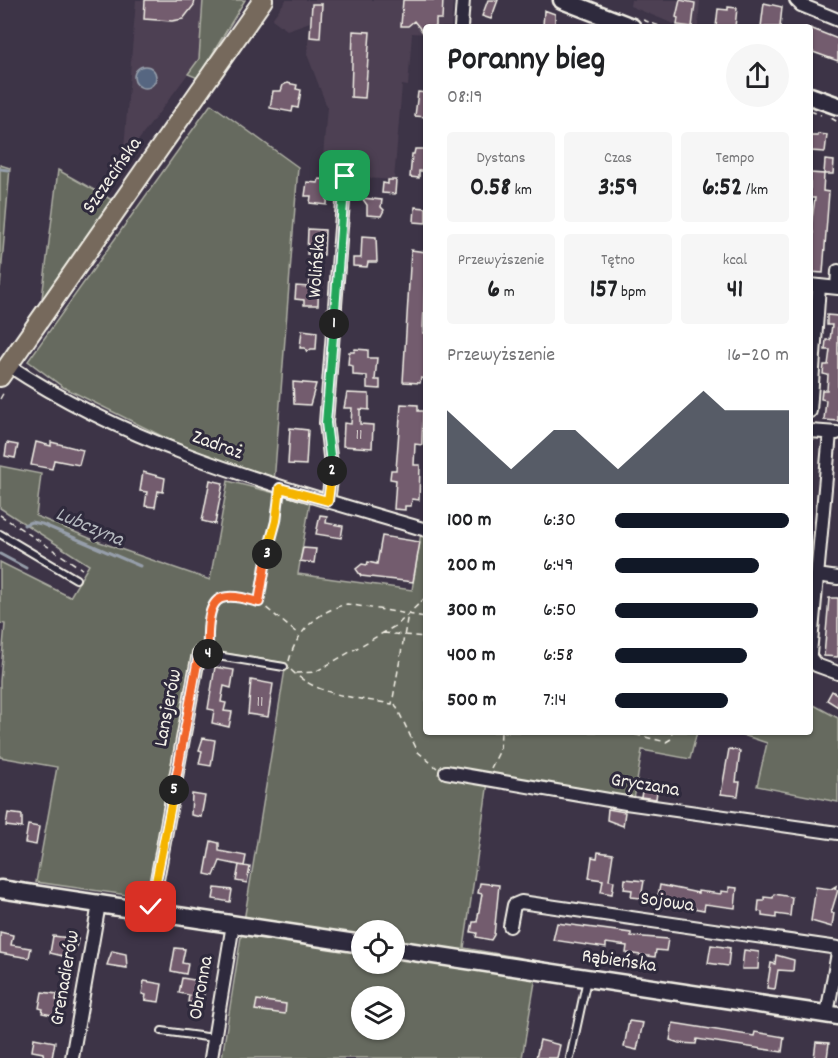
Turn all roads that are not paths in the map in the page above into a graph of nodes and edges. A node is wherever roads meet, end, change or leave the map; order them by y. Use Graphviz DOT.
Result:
graph roads {
  1 [pos="263,0"];
  2 [pos="463,0"];
  3 [pos="562,0"];
  4 [pos="796,0"];
  5 [pos="838,20"];
  6 [pos="461,24"];
  7 [pos="624,24"];
  8 [pos="813,97"];
  9 [pos="838,106"];
  10 [pos="345,176"];
  11 [pos="838,271"];
  12 [pos="815,286"];
  13 [pos="837,288"];
  14 [pos="813,336"];
  15 [pos="4,371"];
  16 [pos="813,431"];
  17 [pos="834,433"];
  18 [pos="328,501"];
  19 [pos="423,529"];
  20 [pos="0,534"];
  21 [pos="817,575"];
  22 [pos="838,578"];
  23 [pos="76,579"];
  24 [pos="813,621"];
  25 [pos="204,654"];
  26 [pos="813,662"];
  27 [pos="286,668"];
  28 [pos="838,672"];
  29 [pos="446,772"];
  30 [pos="838,833"];
  31 [pos="0,889"];
  32 [pos="99,904"];
  33 [pos="151,912"];
  34 [pos="233,924"];
  35 [pos="510,926"];
  36 [pos="351,942"];
  37 [pos="838,948"];
  38 [pos="405,951"];
  39 [pos="838,953"];
  40 [pos="587,979"];
  41 [pos="832,1015"];
  42 [pos="162,1031"];
  43 [pos="214,1038"];
  44 [pos="72,1058"];
  45 [pos="211,1058"];
  46 [pos="570,1058"];
  1 -- 15 [label="main road, Szczecińska"];
  2 -- 6 [label="street"];
  3 -- 7 [label="street"];
  4 -- 5 [label="street"];
  8 -- 9 [label="street"];
  10 -- 18 [label="street, Wolińska"];
  11 -- 13 [label="street"];
  12 -- 13 [label="street"];
  12 -- 14 [label="street"];
  15 -- 18 [label="street, Zadraż"];
  16 -- 17 [label="street"];
  17 -- 21 [label="street"];
  18 -- 19 [label="street, Zadraż"];
  20 -- 23 [label="lane"];
  21 -- 22 [label="street"];
  21 -- 24 [label="street"];
  25 -- 27 [label="lane"];
  25 -- 33 [label="street, Lansjerów"];
  26 -- 28 [label="street"];
  29 -- 30 [label="street, Gryczana"];
  31 -- 32 [label="street"];
  32 -- 33 [label="street"];
  32 -- 44 [label="street, Grenadierów"];
  33 -- 34 [label="street"];
  34 -- 36 [label="street"];
  34 -- 43 [label="street, Obronna"];
  35 -- 37 [label="street, Sojowa"];
  38 -- 40 [label="street, Rąbieńska"];
  39 -- 41 [label="street"];
  40 -- 41 [label="street, Rąbieńska"];
  40 -- 46 [label="lane"];
  42 -- 43 [label="lane"];
  43 -- 45 [label="street, Obronna"];
}
